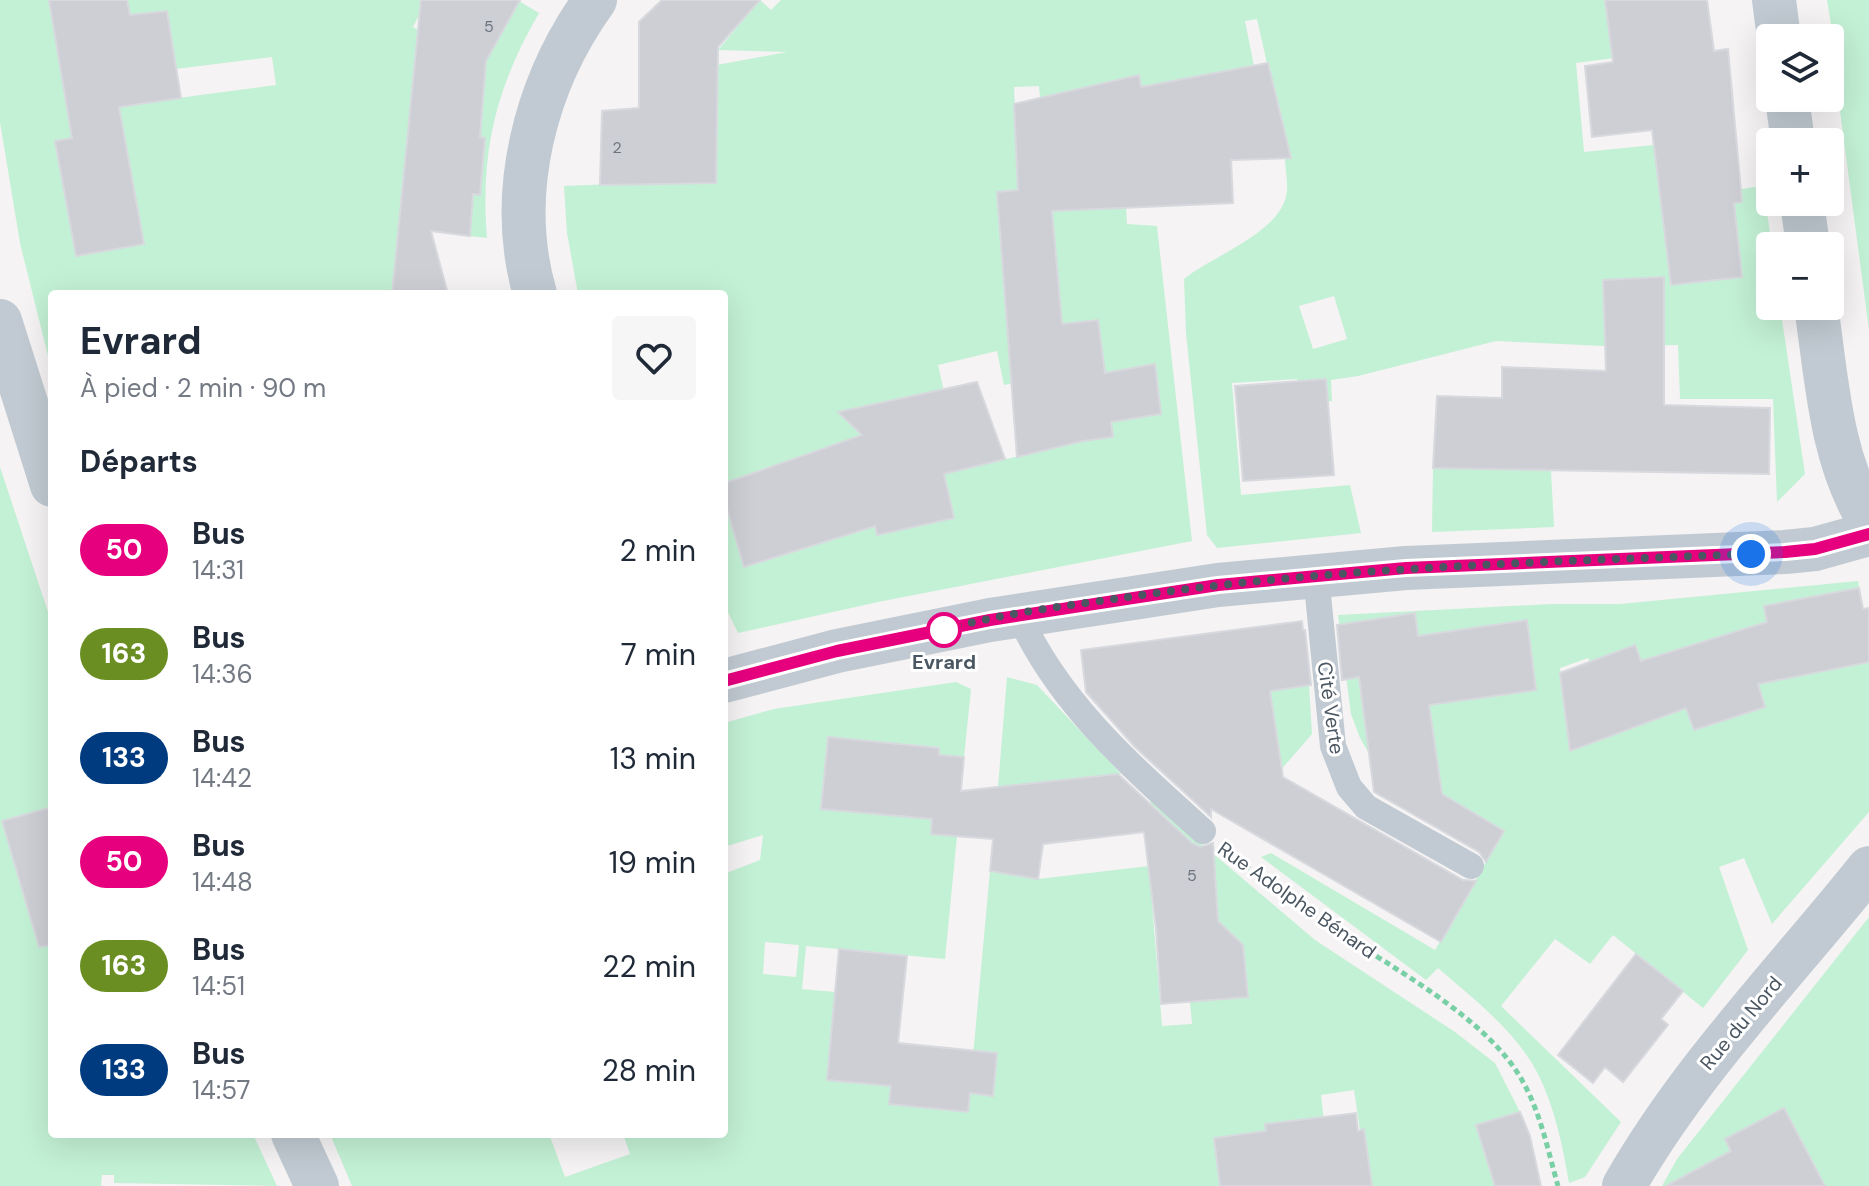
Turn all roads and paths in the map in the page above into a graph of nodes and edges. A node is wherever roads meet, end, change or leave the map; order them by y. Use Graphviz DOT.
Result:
graph roads {
  1 [pos="595,0"];
  2 [pos="1774,0"];
  3 [pos="1777,24"];
  4 [pos="534,290"];
  5 [pos="1818,320"];
  6 [pos="0,325"];
  7 [pos="48,473"];
  8 [pos="1869,521"];
  9 [pos="1869,534"];
  10 [pos="1316,575"];
  11 [pos="1019,615"];
  12 [pos="728,680"];
  13 [pos="1203,831"];
  14 [pos="1471,866"];
  15 [pos="1869,868"];
  16 [pos="295,1138"];
  17 [pos="317,1186"];
  18 [pos="1558,1186"];
  19 [pos="1624,1186"];
  1 -- 4 [label="street"];
  2 -- 3 [label="street"];
  5 -- 8 [label="street"];
  6 -- 7 [label="street"];
  9 -- 10 [label="street"];
  10 -- 11 [label="street"];
  10 -- 14 [label="lane, Cité Verte"];
  11 -- 12 [label="street"];
  11 -- 13 [label="lane, Rue Adolphe Bénard"];
  13 -- 18 [label="path, Rue Adolphe Bénard"];
  15 -- 19 [label="street, Rue du Nord"];
  16 -- 17 [label="street"];
}
